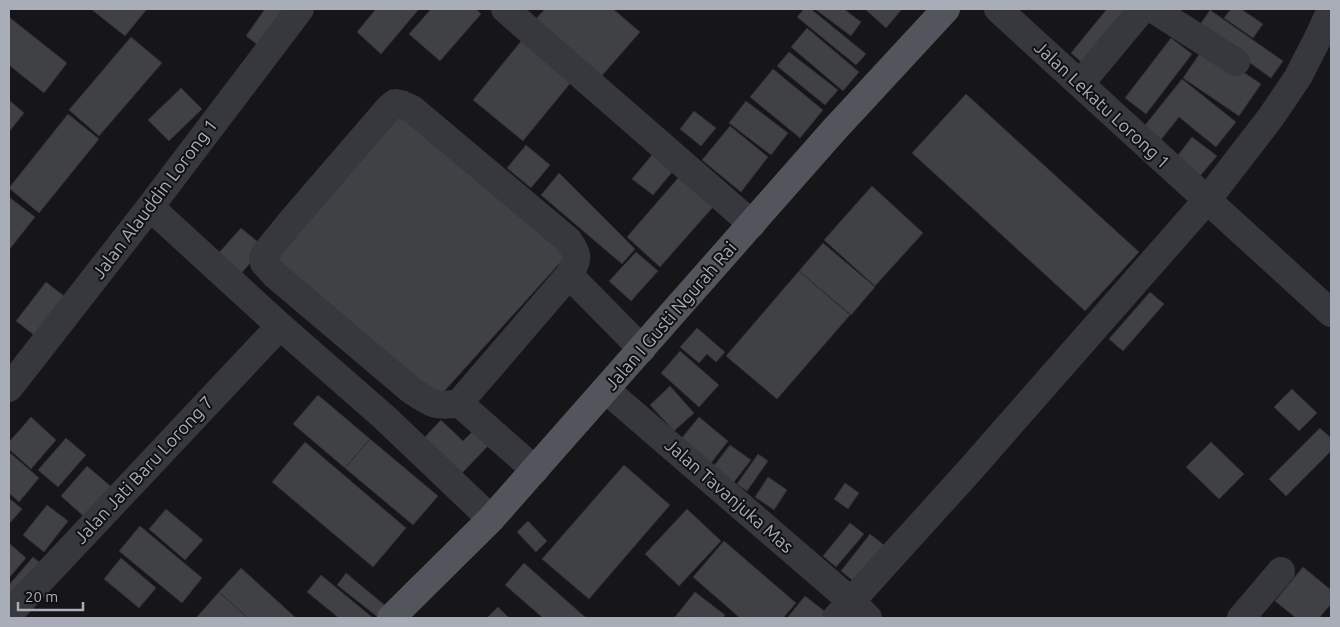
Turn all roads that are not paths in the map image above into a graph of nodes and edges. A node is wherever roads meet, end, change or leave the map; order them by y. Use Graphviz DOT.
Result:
graph roads {
  1 [pos="300,9"];
  2 [pos="507,9"];
  3 [pos="946,9"];
  4 [pos="998,9"];
  5 [pos="1144,9"];
  6 [pos="1153,9"];
  7 [pos="1331,9"];
  8 [pos="1236,62"];
  9 [pos="1080,84"];
  10 [pos="1207,200"];
  11 [pos="150,207"];
  12 [pos="752,224"];
  13 [pos="569,275"];
  14 [pos="1331,313"];
  15 [pos="280,326"];
  16 [pos="642,349"];
  17 [pos="9,388"];
  18 [pos="606,390"];
  19 [pos="460,403"];
  20 [pos="535,470"];
  21 [pos="491,519"];
  22 [pos="1281,571"];
  23 [pos="852,613"];
  24 [pos="9,614"];
  25 [pos="391,618"];
  26 [pos="1241,618"];
  1 -- 11 [label="street, Jalan Alauddin Lorong 1"];
  2 -- 12 [label="street"];
  3 -- 12 [label="main road, Jalan I Gusti Ngurah Rai"];
  4 -- 9 [label="street, Jalan Lekatu Lorong 1"];
  5 -- 9 [label="street"];
  6 -- 8 [label="street"];
  7 -- 10 [label="street"];
  9 -- 10 [label="street, Jalan Lekatu Lorong 1"];
  10 -- 14 [label="street, Jalan Lekatu Lorong 1"];
  10 -- 23 [label="street"];
  11 -- 15 [label="street"];
  11 -- 17 [label="street, Jalan Alauddin Lorong 1"];
  12 -- 16 [label="main road, Jalan I Gusti Ngurah Rai"];
  13 -- 16 [label="street"];
  13 -- 19 [label="street"];
  13 -- 19 [label="street"];
  15 -- 21 [label="street"];
  15 -- 24 [label="street, Jalan Jati Baru Lorong 7"];
  16 -- 18 [label="main road, Jalan I Gusti Ngurah Rai"];
  18 -- 20 [label="main road, Jalan I Gusti Ngurah Rai"];
  18 -- 23 [label="street, Jalan Tavanjuka Mas"];
  19 -- 20 [label="street"];
  20 -- 21 [label="main road, Jalan I Gusti Ngurah Rai"];
  21 -- 25 [label="main road, Jalan I Gusti Ngurah Rai"];
  22 -- 26 [label="street"];
}
